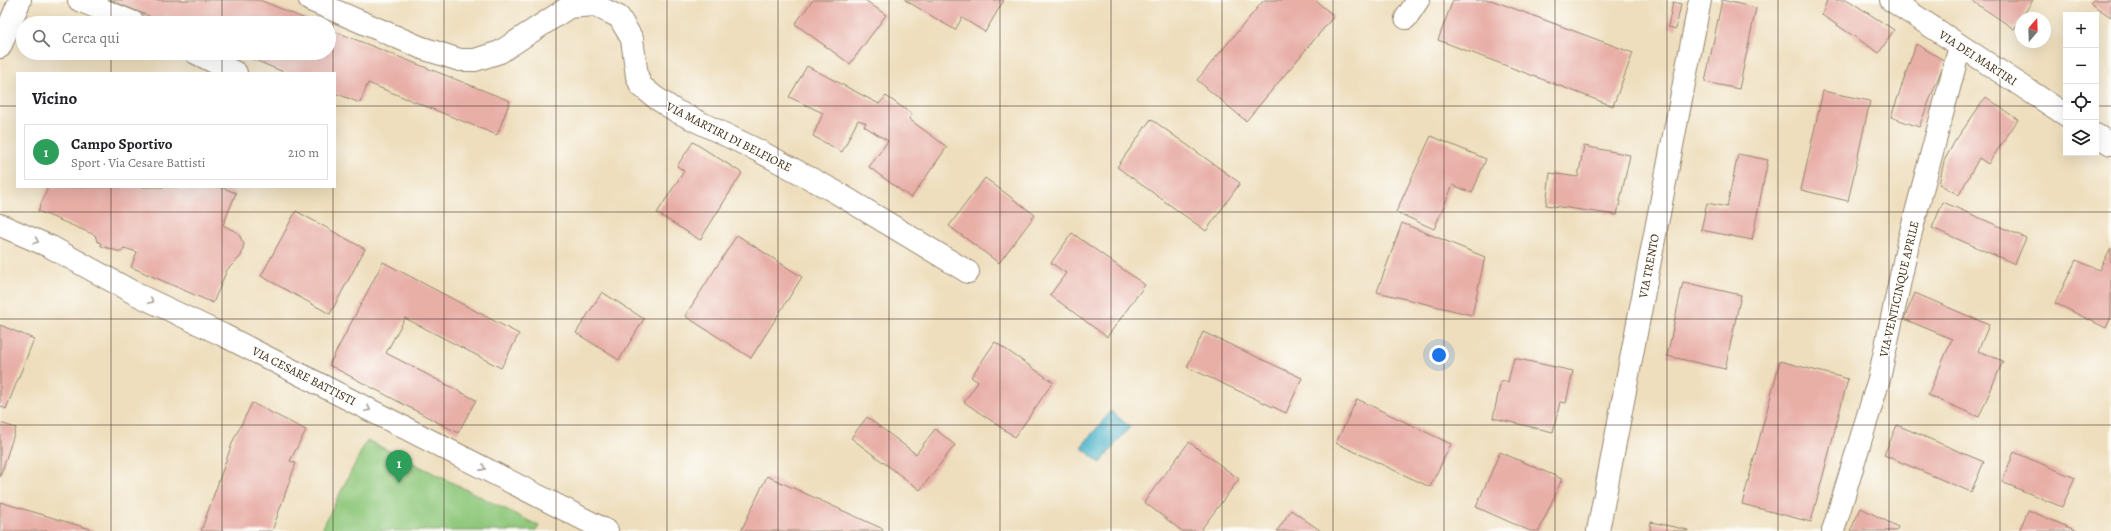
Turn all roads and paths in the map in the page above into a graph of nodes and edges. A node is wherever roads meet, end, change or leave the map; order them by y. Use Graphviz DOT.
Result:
graph roads {
  1 [pos="20,0"];
  2 [pos="79,0"];
  3 [pos="310,0"];
  4 [pos="1418,0"];
  5 [pos="1700,0"];
  6 [pos="1891,0"];
  7 [pos="117,16"];
  8 [pos="1406,18"];
  9 [pos="1960,46"];
  10 [pos="0,47"];
  11 [pos="210,60"];
  12 [pos="234,72"];
  13 [pos="2063,113"];
  14 [pos="2099,136"];
  15 [pos="2111,144"];
  16 [pos="0,225"];
  17 [pos="968,272"];
  18 [pos="607,531"];
  19 [pos="1598,531"];
  20 [pos="1832,531"];
  1 -- 10 [label="street"];
  2 -- 7 [label="street"];
  3 -- 17 [label="street, VIA MARTIRI DI BELFIORE"];
  4 -- 8 [label="street"];
  5 -- 19 [label="street, VIA TRENTO"];
  6 -- 9 [label="street, VIA DEI MARTIRI"];
  9 -- 13 [label="street, VIA DEI MARTIRI"];
  9 -- 20 [label="street, VIA VENTICINQUE APRILE"];
  11 -- 12 [label="street"];
  14 -- 15 [label="street"];
  16 -- 18 [label="street, VIA CESARE BATTISTI, one-way"];
}
